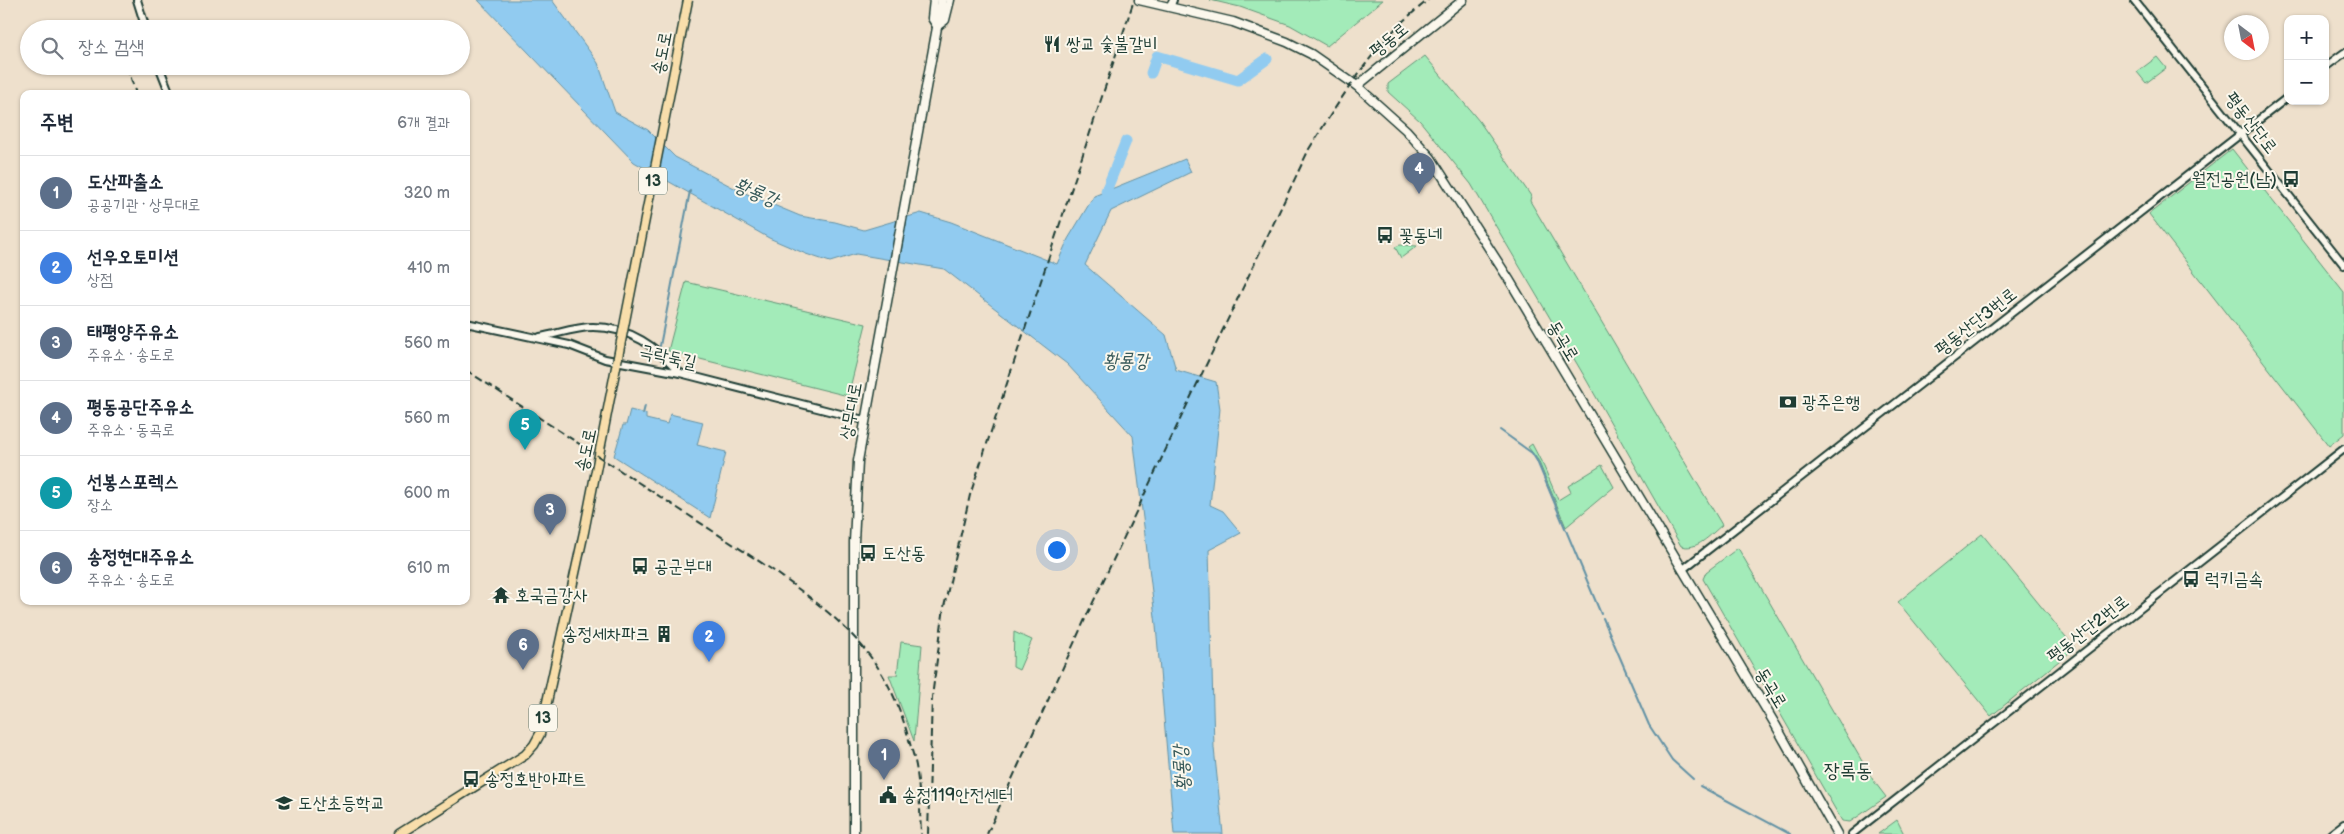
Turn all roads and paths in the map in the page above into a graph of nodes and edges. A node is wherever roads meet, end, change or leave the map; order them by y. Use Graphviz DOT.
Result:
graph roads {
  1 [pos="137,0"];
  2 [pos="688,0"];
  3 [pos="934,0"];
  4 [pos="942,0"];
  5 [pos="950,0"];
  6 [pos="1139,0"];
  7 [pos="1463,0"];
  8 [pos="2134,0"];
  9 [pos="1172,4"];
  10 [pos="143,20"];
  11 [pos="937,26"];
  12 [pos="2344,53"];
  13 [pos="2329,64"];
  14 [pos="162,75"];
  15 [pos="1358,86"];
  16 [pos="168,90"];
  17 [pos="2284,100"];
  18 [pos="2241,134"];
  19 [pos="2344,265"];
  20 [pos="470,324"];
  21 [pos="537,338"];
  22 [pos="617,362"];
  23 [pos="680,374"];
  24 [pos="865,418"];
  25 [pos="2344,450"];
  26 [pos="1682,570"];
  27 [pos="2344,824"];
  28 [pos="399,834"];
  29 [pos="854,834"];
  30 [pos="1837,834"];
  31 [pos="1852,834"];
  32 [pos="2331,834"];
  1 -- 10 [label="street"];
  2 -- 22 [label="main road, 송도로 / 13, bridge"];
  3 -- 11 [label="main road"];
  4 -- 11 [label="main road, 상무대로"];
  5 -- 11 [label="main road"];
  6 -- 9 [label="main road, 동곡로"];
  7 -- 15 [label="main road, 평동로"];
  8 -- 18 [label="street, 평동산단로"];
  9 -- 15 [label="main road, 동곡로"];
  11 -- 24 [label="main road, 상무대로"];
  12 -- 13 [label="street"];
  14 -- 16 [label="street"];
  15 -- 26 [label="main road, 동곡로"];
  17 -- 18 [label="street, 평동산단3번로"];
  18 -- 19 [label="street, 평동산단로"];
  18 -- 26 [label="street, 평동산단3번로"];
  20 -- 21 [label="street, 극락둑길"];
  21 -- 22 [label="street, 극락둑길"];
  21 -- 23 [label="street"];
  22 -- 23 [label="street, 극락둑길"];
  22 -- 28 [label="main road, 송도로 / 13"];
  23 -- 24 [label="street, 극락둑길"];
  24 -- 29 [label="main road, 상무대로"];
  25 -- 31 [label="street, 평동산단2번로"];
  26 -- 30 [label="main road, 동곡로"];
  27 -- 32 [label="street"];
}
